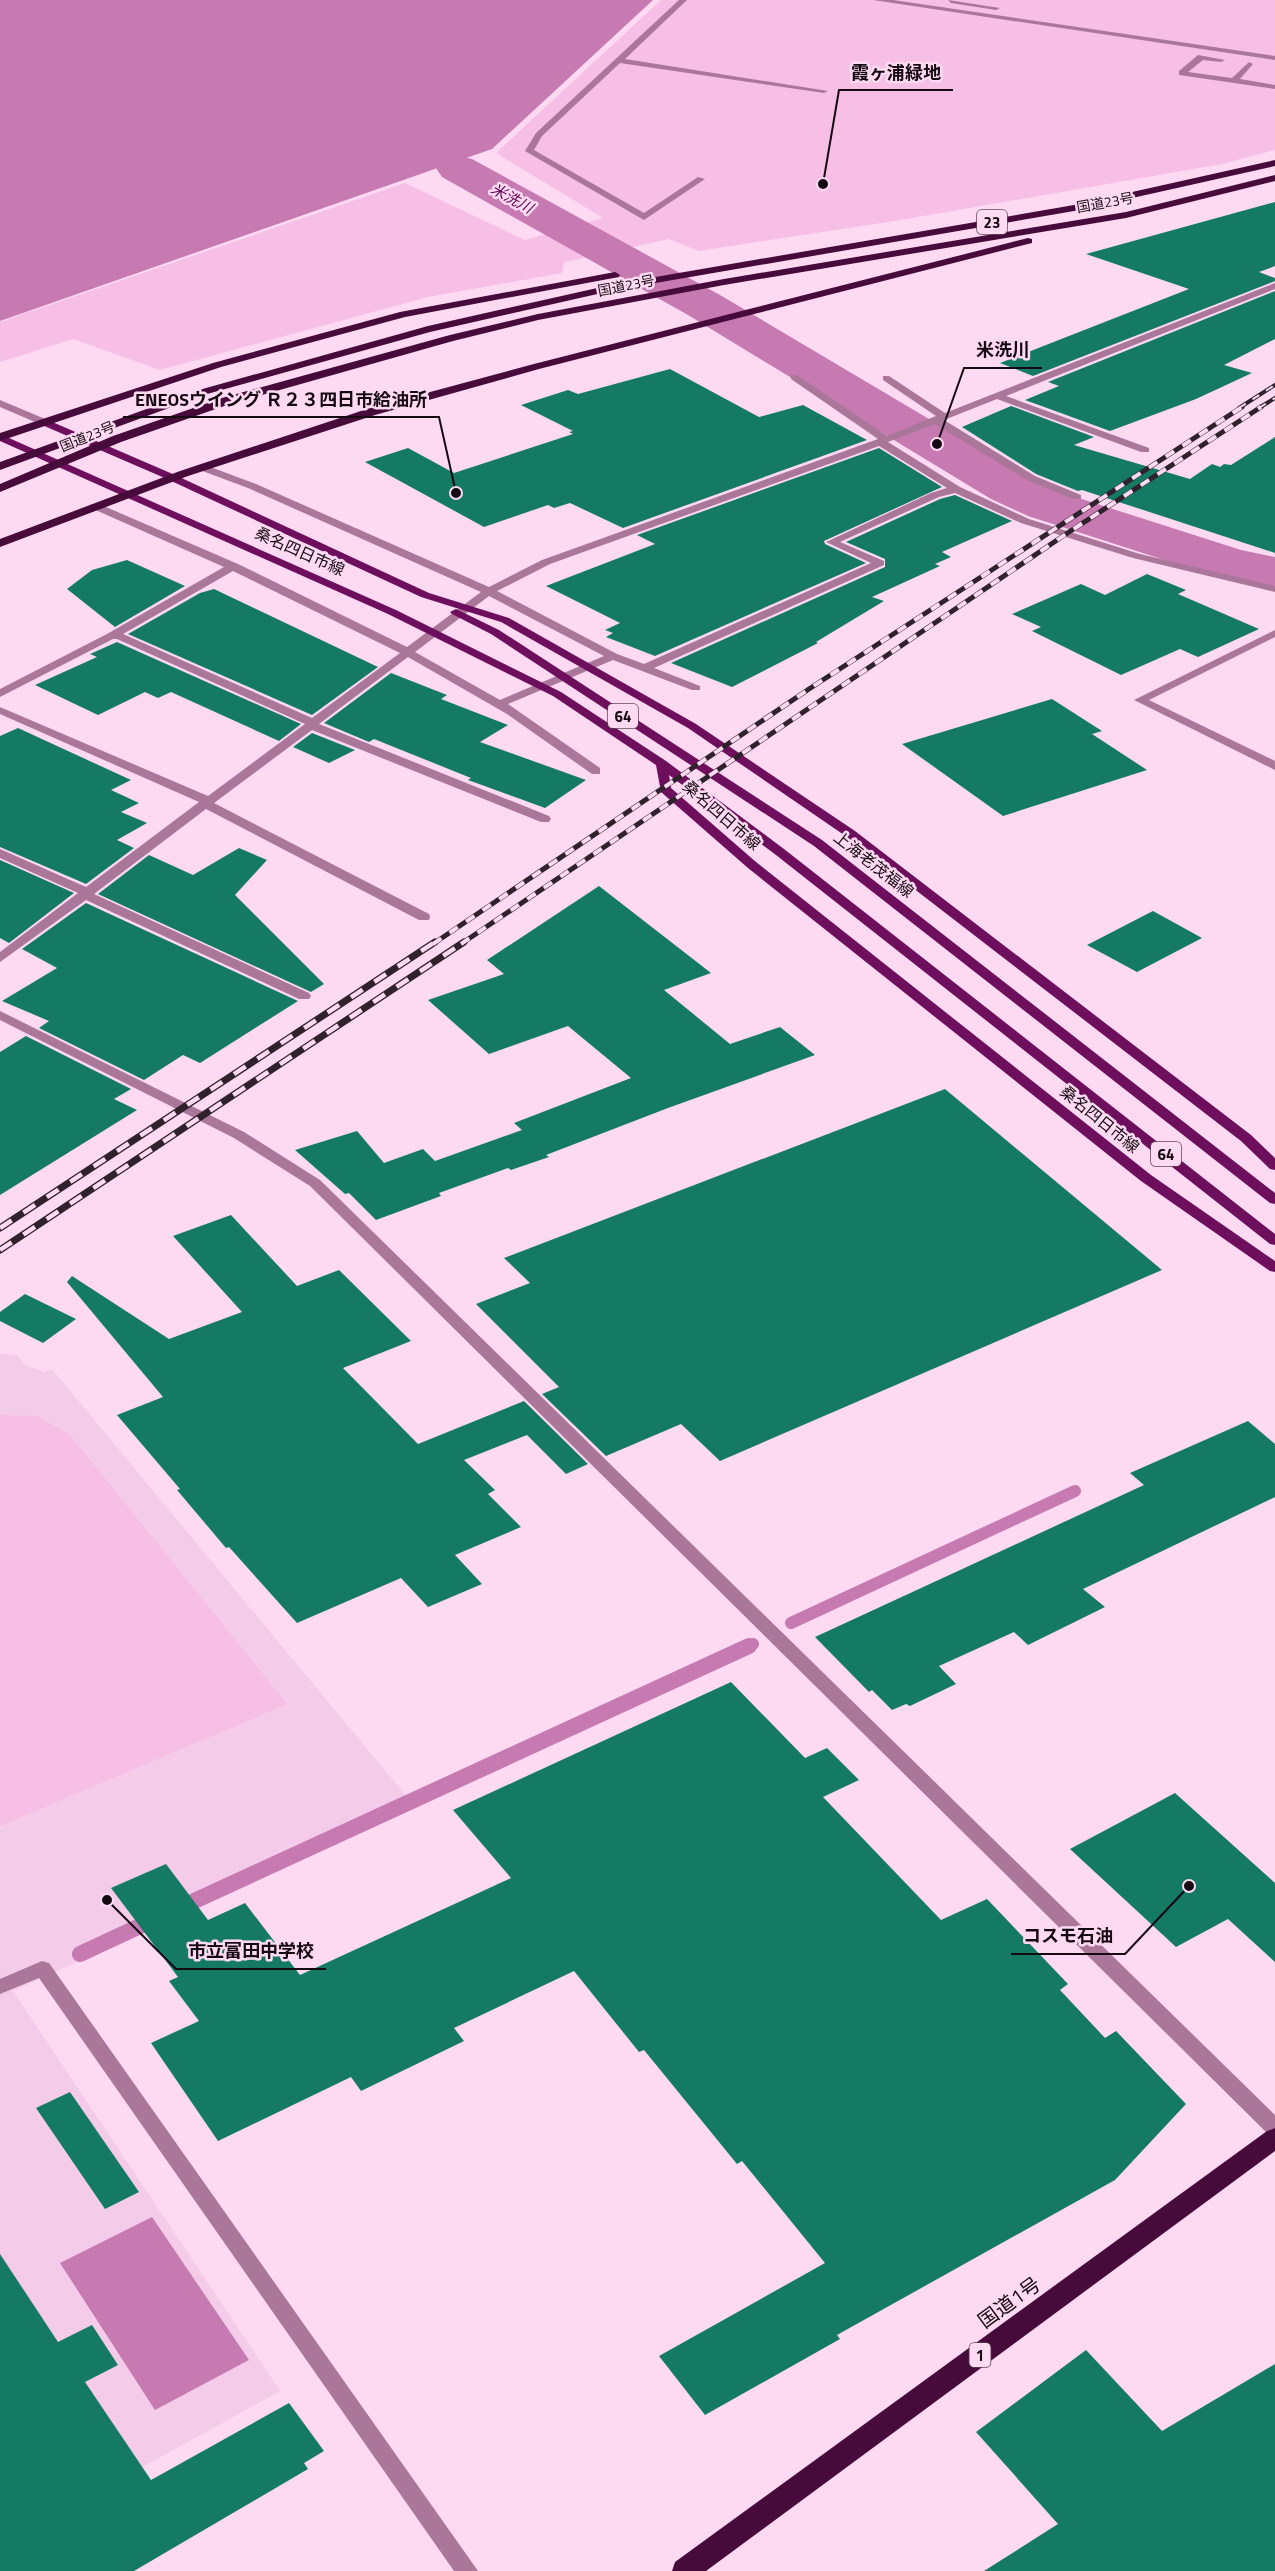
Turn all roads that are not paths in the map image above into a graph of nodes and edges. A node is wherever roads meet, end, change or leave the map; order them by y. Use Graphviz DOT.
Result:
graph roads {
  1 [pos="683,0"];
  2 [pos="877,0"];
  3 [pos="952,1"];
  4 [pos="938,10"];
  5 [pos="1060,18"];
  6 [pos="1051,26"];
  7 [pos="1181,35"];
  8 [pos="1172,43"];
  9 [pos="1275,49"];
  10 [pos="1275,58"];
  11 [pos="617,60"];
  12 [pos="1230,62"];
  13 [pos="1240,63"];
  14 [pos="1233,81"];
  15 [pos="1275,87"];
  16 [pos="824,91"];
  17 [pos="1275,163"];
  18 [pos="1235,173"];
  19 [pos="1275,178"];
  20 [pos="701,179"];
  21 [pos="1126,215"];
  22 [pos="734,255"];
  23 [pos="676,264"];
  24 [pos="1275,286"];
  25 [pos="795,377"];
  26 [pos="886,378"];
  27 [pos="998,396"];
  28 [pos="0,403"];
  29 [pos="940,419"];
  30 [pos="46,423"];
  31 [pos="0,437"];
  32 [pos="885,439"];
  33 [pos="1145,450"];
  34 [pos="0,466"];
  35 [pos="201,467"];
  36 [pos="171,477"];
  37 [pos="0,488"];
  38 [pos="956,489"];
  39 [pos="125,494"];
  40 [pos="1077,497"];
  41 [pos="95,506"];
  42 [pos="0,543"];
  43 [pos="234,566"];
  44 [pos="1275,589"];
  45 [pos="489,591"];
  46 [pos="424,595"];
  47 [pos="1275,633"];
  48 [pos="111,636"];
  49 [pos="407,653"];
  50 [pos="613,656"];
  51 [pos="644,668"];
  52 [pos="696,688"];
  53 [pos="0,694"];
  54 [pos="499,704"];
  55 [pos="0,710"];
  56 [pos="311,724"];
  57 [pos="662,764"];
  58 [pos="1275,766"];
  59 [pos="596,771"];
  60 [pos="206,802"];
  61 [pos="545,819"];
  62 [pos="0,853"];
  63 [pos="86,893"];
  64 [pos="424,917"];
  65 [pos="0,957"];
  66 [pos="304,996"];
  67 [pos="0,1014"];
  68 [pos="1275,1166"];
  69 [pos="1275,1200"];
  70 [pos="1275,1241"];
  71 [pos="1275,1268"];
  72 [pos="0,1987"];
  73 [pos="1274,2138"];
  74 [pos="467,2571"];
  75 [pos="685,2571"];
  1 -- 11 [label="street"];
  2 -- 4 [label="street"];
  3 -- 4 [label="street"];
  3 -- 5 [label="street"];
  4 -- 6 [label="street"];
  5 -- 6 [label="street"];
  5 -- 7 [label="street"];
  6 -- 8 [label="street"];
  7 -- 8 [label="street"];
  7 -- 9 [label="street"];
  8 -- 10 [label="street"];
  11 -- 16 [label="street"];
  11 -- 20 [label="street"];
  12 -- 14 [label="street"];
  13 -- 14 [label="street"];
  14 -- 15 [label="street"];
  17 -- 18 [label="highway, 国道23号 / 23"];
  18 -- 22 [label="highway"];
  18 -- 34 [label="highway, 国道23号 / 23"];
  19 -- 21 [label="highway, 国道23号 / 23"];
  21 -- 35 [label="highway"];
  21 -- 37 [label="highway, 国道23号 / 23"];
  23 -- 30 [label="highway, 国道23号"];
  24 -- 27 [label="street"];
  25 -- 32 [label="street"];
  26 -- 29 [label="street"];
  27 -- 29 [label="street"];
  27 -- 33 [label="street"];
  28 -- 30 [label="street"];
  29 -- 32 [label="street"];
  29 -- 40 [label="street"];
  30 -- 31 [label="highway, 国道23号"];
  30 -- 36 [label="main road, 桑名四日市線"];
  31 -- 39 [label="main road, 桑名四日市線"];
  32 -- 38 [label="street"];
  32 -- 45 [label="street"];
  35 -- 36 [label="highway"];
  35 -- 45 [label="street"];
  36 -- 39 [label="highway"];
  36 -- 46 [label="main road, 桑名四日市線"];
  38 -- 44 [label="street"];
  38 -- 51 [label="street"];
  39 -- 41 [label="highway"];
  39 -- 57 [label="main road, 桑名四日市線"];
  41 -- 42 [label="highway"];
  41 -- 43 [label="street"];
  43 -- 48 [label="street"];
  43 -- 49 [label="street"];
  45 -- 49 [label="street"];
  45 -- 50 [label="street"];
  46 -- 68 [label="main road, 桑名四日市線"];
  46 -- 69 [label="main road, 上海老茂福線 / 64"];
  47 -- 58 [label="street"];
  48 -- 53 [label="street"];
  48 -- 56 [label="street"];
  49 -- 54 [label="street"];
  49 -- 56 [label="street"];
  50 -- 51 [label="street"];
  50 -- 54 [label="street"];
  51 -- 52 [label="street"];
  54 -- 59 [label="street"];
  55 -- 60 [label="street"];
  56 -- 60 [label="street"];
  56 -- 61 [label="street"];
  57 -- 70 [label="main road, 64"];
  57 -- 71 [label="main road, 桑名四日市線"];
  60 -- 63 [label="street"];
  60 -- 64 [label="street"];
  62 -- 63 [label="street"];
  63 -- 65 [label="street"];
  63 -- 66 [label="street"];
  67 -- 73 [label="street"];
  72 -- 74 [label="street"];
  73 -- 75 [label="highway, 国道1号 / 1"];
}
